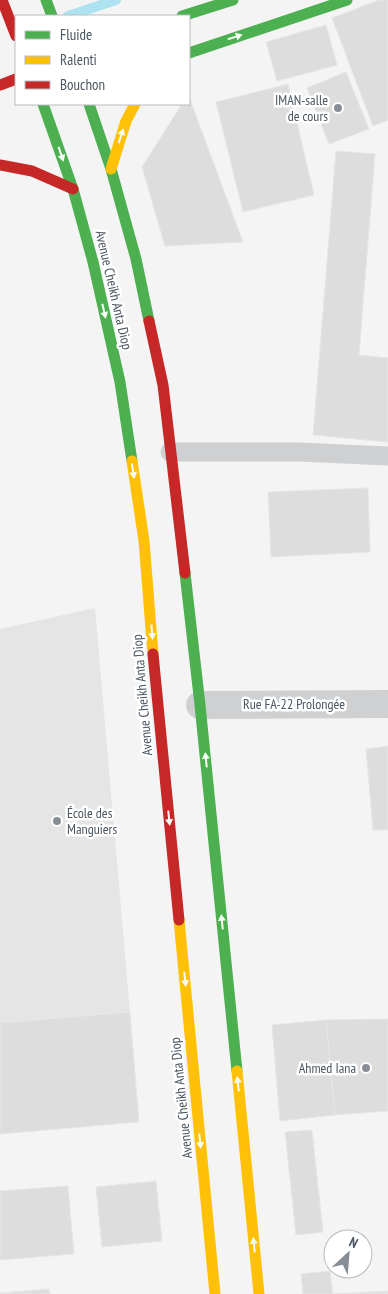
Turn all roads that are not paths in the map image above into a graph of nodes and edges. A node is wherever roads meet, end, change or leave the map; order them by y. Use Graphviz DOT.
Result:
graph roads {
  1 [pos="2,0"];
  2 [pos="46,0"];
  3 [pos="232,0"];
  4 [pos="347,0"];
  5 [pos="52,15"];
  6 [pos="185,15"];
  7 [pos="15,33"];
  8 [pos="190,53"];
  9 [pos="15,79"];
  10 [pos="0,85"];
  11 [pos="89,105"];
  12 [pos="134,105"];
  13 [pos="44,106"];
  14 [pos="0,165"];
  15 [pos="111,169"];
  16 [pos="73,189"];
  17 [pos="170,452"];
  18 [pos="388,456"];
  19 [pos="388,704"];
  20 [pos="200,705"];
  21 [pos="215,1294"];
  22 [pos="259,1294"];
  1 -- 7 [label="main road"];
  2 -- 5 [label="main road"];
  3 -- 6 [label="main road"];
  8 -- 4 [label="main road, one-way"];
  9 -- 10 [label="main road"];
  11 -- 15 [label="main road, Avenue Cheikh Anta Diop"];
  15 -- 12 [label="main road, one-way"];
  13 -- 16 [label="main road, Avenue Cheikh Anta Diop, one-way"];
  14 -- 16 [label="main road"];
  15 -- 17 [label="main road, Avenue Cheikh Anta Diop"];
  16 -- 21 [label="main road, Avenue Cheikh Anta Diop, one-way"];
  17 -- 18 [label="lane"];
  17 -- 20 [label="main road, Avenue Cheikh Anta Diop"];
  19 -- 20 [label="street, Rue FA-22 Prolongée"];
  22 -- 20 [label="main road, Avenue Cheikh Anta Diop, one-way"];
}
